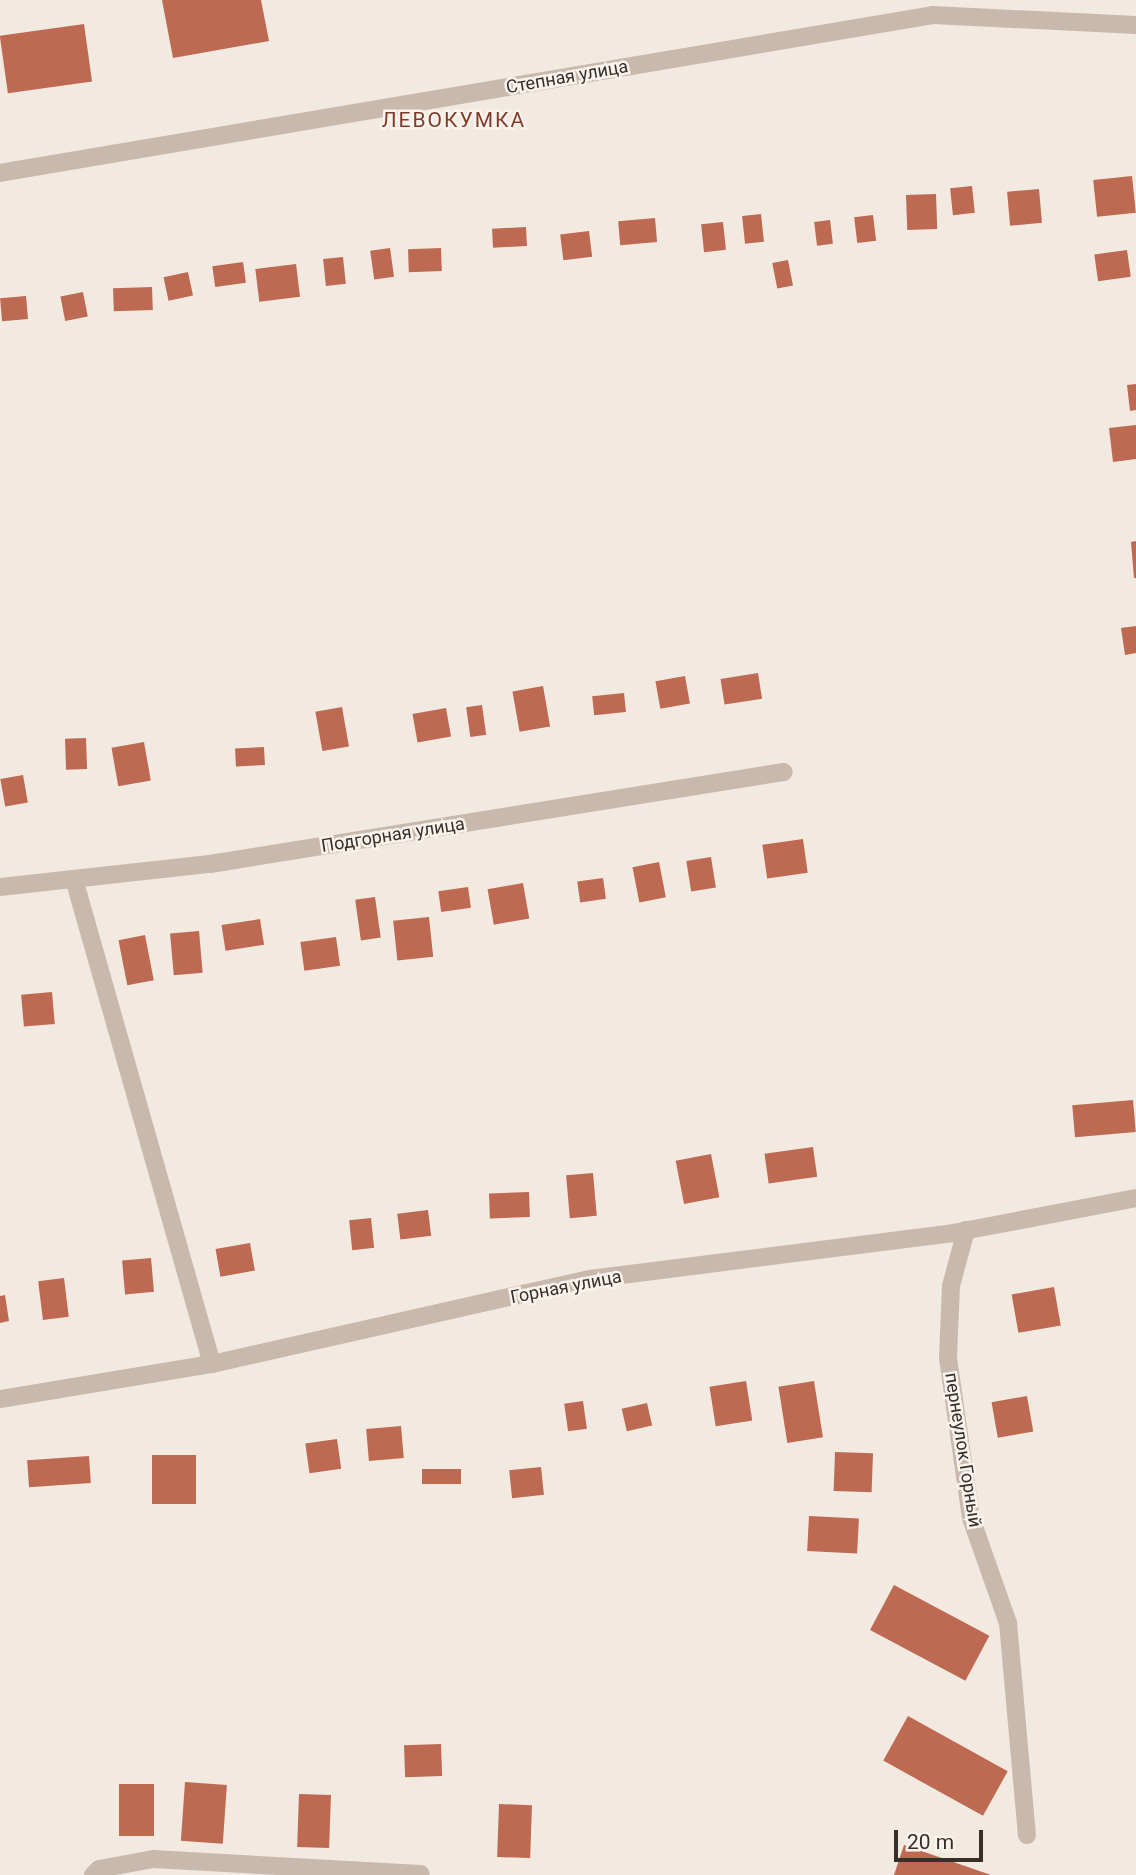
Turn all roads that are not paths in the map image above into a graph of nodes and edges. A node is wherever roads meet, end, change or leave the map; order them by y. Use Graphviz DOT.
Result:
graph roads {
  1 [pos="1136,25"];
  2 [pos="0,173"];
  3 [pos="785,772"];
  4 [pos="74,879"];
  5 [pos="0,887"];
  6 [pos="1136,1198"];
  7 [pos="966,1230"];
  8 [pos="212,1364"];
  9 [pos="0,1399"];
  10 [pos="1027,1835"];
  11 [pos="421,1874"];
  12 [pos="93,1875"];
  1 -- 2 [label="street, Степная улица"];
  3 -- 4 [label="street, Подгорная улица"];
  4 -- 5 [label="street, Подгорная улица"];
  4 -- 8 [label="street"];
  6 -- 7 [label="street, Горная улица"];
  7 -- 8 [label="street, Горная улица"];
  7 -- 10 [label="street, пернеулок Горный"];
  8 -- 9 [label="street, Горная улица"];
  11 -- 12 [label="street"];
}
